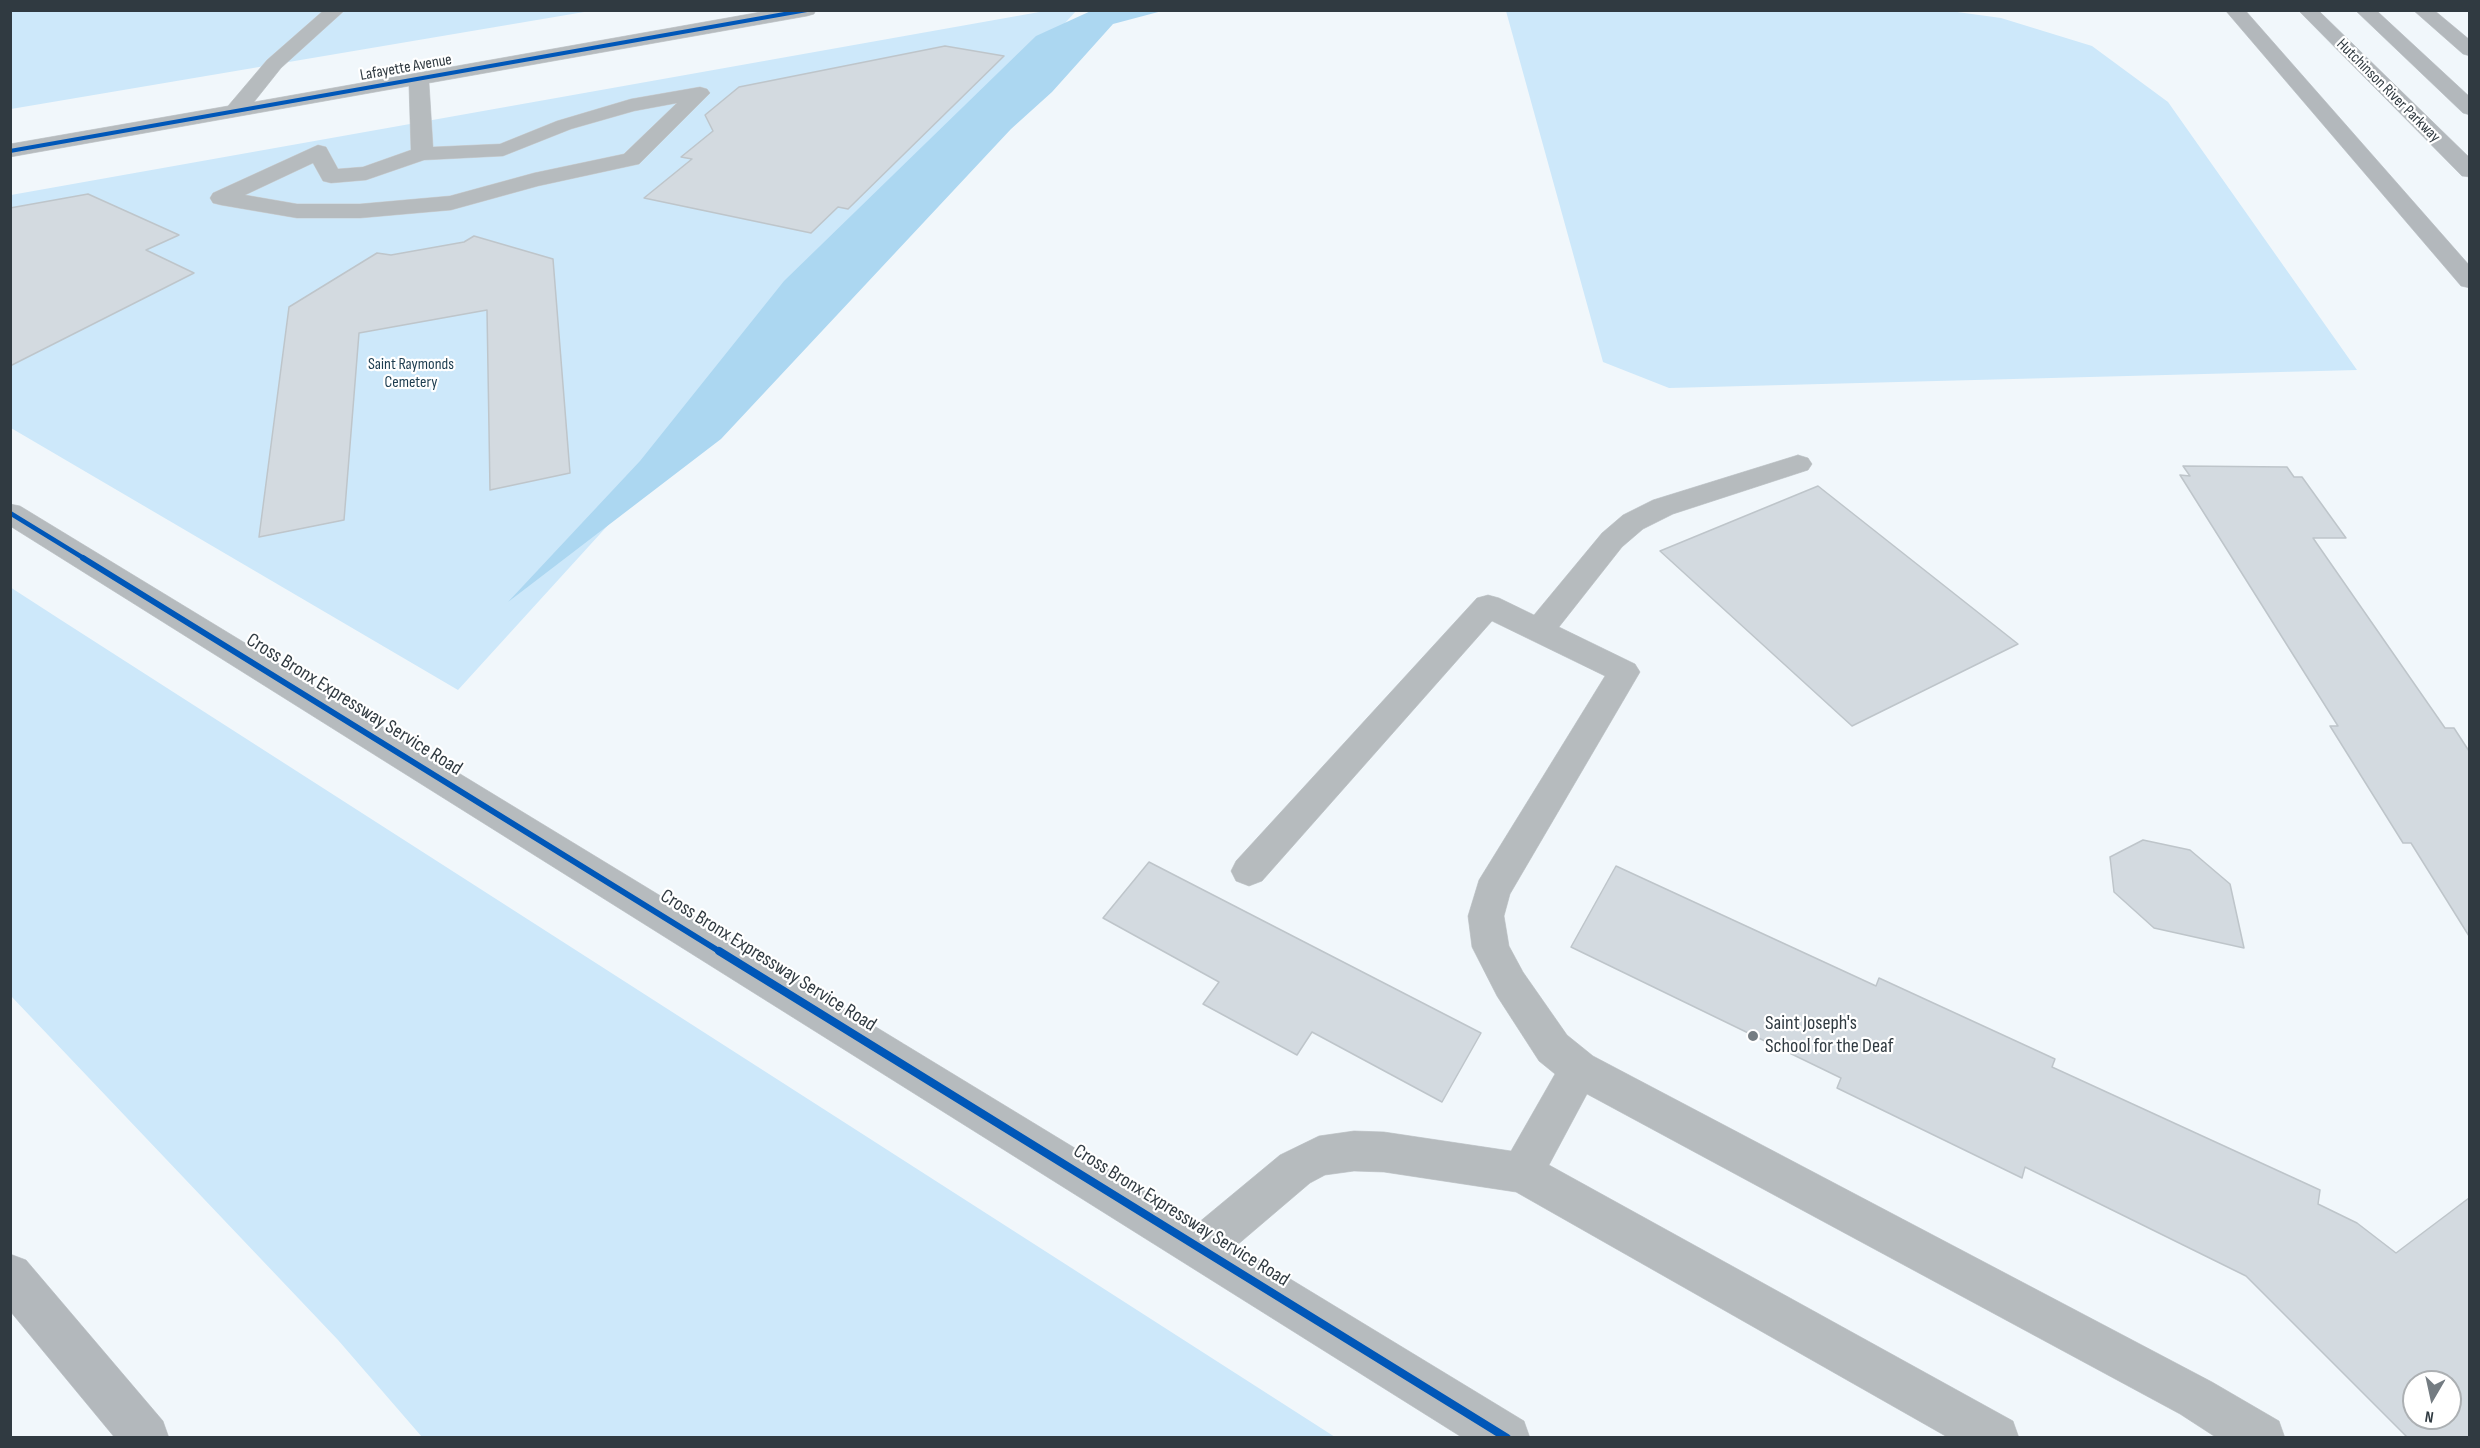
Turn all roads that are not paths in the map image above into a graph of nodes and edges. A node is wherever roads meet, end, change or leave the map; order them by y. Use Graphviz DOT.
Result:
graph roads {
  1 [pos="336,10"];
  2 [pos="807,10"];
  3 [pos="2234,10"];
  4 [pos="2307,10"];
  5 [pos="2364,10"];
  6 [pos="2422,10"];
  7 [pos="2469,50"];
  8 [pos="419,79"];
  9 [pos="2469,109"];
  10 [pos="235,111"];
  11 [pos="527,140"];
  12 [pos="10,151"];
  13 [pos="422,154"];
  14 [pos="2469,171"];
  15 [pos="534,180"];
  16 [pos="2469,281"];
  17 [pos="1798,464"];
  18 [pos="10,513"];
  19 [pos="1539,631"];
  20 [pos="1249,870"];
  21 [pos="1579,1070"];
  22 [pos="1522,1173"];
  23 [pos="1202,1248"];
  24 [pos="10,1276"];
  25 [pos="146,1437"];
  26 [pos="1507,1437"];
  27 [pos="1996,1437"];
  28 [pos="2262,1437"];
  1 -- 10 [label="street"];
  2 -- 8 [label="street, Lafayette Avenue"];
  3 -- 16 [label="highway"];
  4 -- 14 [label="highway, Hutchinson River Parkway"];
  5 -- 9 [label="highway"];
  6 -- 7 [label="highway"];
  8 -- 10 [label="street, Lafayette Avenue"];
  8 -- 13 [label="street"];
  10 -- 12 [label="street, Lafayette Avenue"];
  11 -- 13 [label="street"];
  11 -- 15 [label="street"];
  11 -- 15 [label="street"];
  13 -- 15 [label="street"];
  17 -- 19 [label="street"];
  18 -- 23 [label="street, Cross Bronx Expressway Service Road"];
  19 -- 20 [label="street"];
  19 -- 21 [label="street"];
  21 -- 22 [label="street"];
  21 -- 28 [label="street"];
  22 -- 23 [label="street"];
  22 -- 27 [label="street"];
  23 -- 26 [label="street, Cross Bronx Expressway Service Road"];
  24 -- 25 [label="highway"];
}
